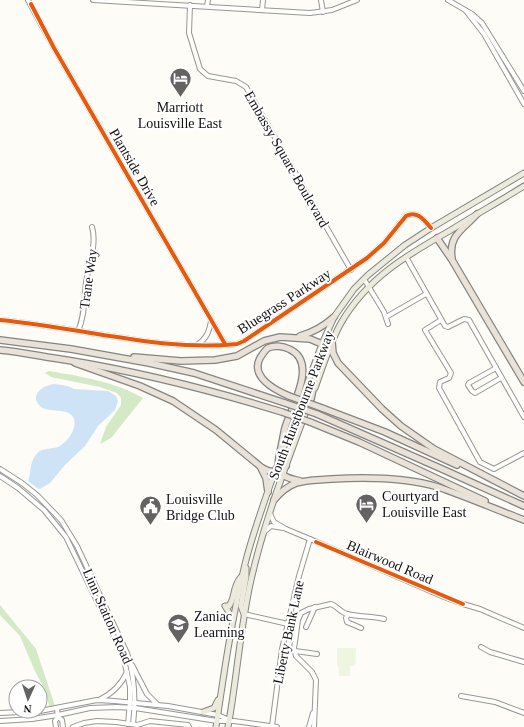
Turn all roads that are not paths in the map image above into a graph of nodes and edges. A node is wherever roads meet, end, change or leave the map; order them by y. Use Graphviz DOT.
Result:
graph roads {
  1 [pos="28,0"];
  2 [pos="93,0"];
  3 [pos="208,0"];
  4 [pos="263,0"];
  5 [pos="321,0"];
  6 [pos="357,0"];
  7 [pos="448,0"];
  8 [pos="190,5"];
  9 [pos="207,6"];
  10 [pos="262,10"];
  11 [pos="466,11"];
  12 [pos="323,12"];
  13 [pos="524,91"];
  14 [pos="524,104"];
  15 [pos="524,173"];
  16 [pos="524,186"];
  17 [pos="477,214"];
  18 [pos="92,227"];
  19 [pos="431,228"];
  20 [pos="437,238"];
  21 [pos="406,257"];
  22 [pos="452,260"];
  23 [pos="351,270"];
  24 [pos="364,279"];
  25 [pos="369,286"];
  26 [pos="426,294"];
  27 [pos="334,317"];
  28 [pos="386,317"];
  29 [pos="0,320"];
  30 [pos="441,320"];
  31 [pos="211,321"];
  32 [pos="388,324"];
  33 [pos="78,331"];
  34 [pos="294,337"];
  35 [pos="0,340"];
  36 [pos="332,342"];
  37 [pos="225,344"];
  38 [pos="322,344"];
  39 [pos="197,345"];
  40 [pos="0,350"];
  41 [pos="109,356"];
  42 [pos="69,361"];
  43 [pos="496,368"];
  44 [pos="502,380"];
  45 [pos="524,382"];
  46 [pos="311,399"];
  47 [pos="524,417"];
  48 [pos="524,453"];
  49 [pos="279,461"];
  50 [pos="286,466"];
  51 [pos="261,467"];
  52 [pos="0,469"];
  53 [pos="279,472"];
  54 [pos="0,476"];
  55 [pos="301,481"];
  56 [pos="496,482"];
  57 [pos="268,492"];
  58 [pos="524,496"];
  59 [pos="274,500"];
  60 [pos="524,506"];
  61 [pos="270,512"];
  62 [pos="524,519"];
  63 [pos="286,529"];
  64 [pos="264,532"];
  65 [pos="310,540"];
  66 [pos="250,546"];
  67 [pos="256,558"];
  68 [pos="246,563"];
  69 [pos="242,576"];
  70 [pos="315,607"];
  71 [pos="244,614"];
  72 [pos="348,614"];
  73 [pos="233,619"];
  74 [pos="384,619"];
  75 [pos="288,624"];
  76 [pos="306,626"];
  77 [pos="361,628"];
  78 [pos="524,628"];
  79 [pos="481,647"];
  80 [pos="295,651"];
  81 [pos="317,654"];
  82 [pos="130,661"];
  83 [pos="524,662"];
  84 [pos="127,671"];
  85 [pos="461,696"];
  86 [pos="220,697"];
  87 [pos="97,700"];
  88 [pos="130,702"];
  89 [pos="135,702"];
  90 [pos="157,705"];
  91 [pos="314,707"];
  92 [pos="57,708"];
  93 [pos="129,708"];
  94 [pos="135,708"];
  95 [pos="48,710"];
  96 [pos="203,712"];
  97 [pos="524,713"];
  98 [pos="58,716"];
  99 [pos="217,718"];
  100 [pos="229,720"];
  101 [pos="0,721"];
  102 [pos="130,724"];
  103 [pos="272,726"];
  104 [pos="56,727"];
  105 [pos="63,727"];
  106 [pos="73,727"];
  107 [pos="189,727"];
  108 [pos="216,727"];
  109 [pos="228,727"];
  110 [pos="277,727"];
  111 [pos="309,727"];
  112 [pos="314,727"];
  1 -- 31 [label="street, Plantside Drive"];
  2 -- 8 [label="street"];
  3 -- 9 [label="street"];
  4 -- 10 [label="street"];
  5 -- 12 [label="street"];
  6 -- 12 [label="street"];
  7 -- 11 [label="street"];
  8 -- 9 [label="street"];
  8 -- 23 [label="street, Embassy Square Boulevard"];
  9 -- 10 [label="street"];
  10 -- 12 [label="street"];
  11 -- 13 [label="street"];
  11 -- 14 [label="street"];
  15 -- 19 [label="main road, South Hurstbourne Parkway"];
  16 -- 17 [label="main road, South Hurstbourne Parkway"];
  17 -- 20 [label="main road, South Hurstbourne Parkway"];
  17 -- 22 [label="highway"];
  18 -- 33 [label="street, Trane Way"];
  19 -- 20 [label="main road"];
  19 -- 23 [label="street, Bluegrass Parkway"];
  19 -- 24 [label="main road, South Hurstbourne Parkway"];
  20 -- 21 [label="main road, South Hurstbourne Parkway"];
  20 -- 22 [label="highway"];
  21 -- 25 [label="main road, South Hurstbourne Parkway"];
  21 -- 26 [label="street"];
  22 -- 45 [label="highway"];
  23 -- 37 [label="street, Bluegrass Parkway"];
  24 -- 25 [label="street"];
  24 -- 27 [label="main road, South Hurstbourne Parkway"];
  25 -- 28 [label="street"];
  25 -- 36 [label="main road, South Hurstbourne Parkway"];
  26 -- 28 [label="street"];
  26 -- 30 [label="street"];
  27 -- 34 [label="highway"];
  27 -- 38 [label="main road, South Hurstbourne Parkway"];
  28 -- 32 [label="street"];
  29 -- 33 [label="street, Bluegrass Parkway"];
  30 -- 43 [label="street"];
  30 -- 48 [label="street"];
  31 -- 37 [label="street, Plantside Drive"];
  31 -- 39 [label="street"];
  33 -- 39 [label="street, Bluegrass Parkway"];
  34 -- 38 [label="highway"];
  34 -- 41 [label="highway"];
  35 -- 41 [label="highway"];
  36 -- 46 [label="main road, South Hurstbourne Parkway"];
  36 -- 56 [label="highway"];
  37 -- 39 [label="street, Bluegrass Parkway"];
  38 -- 46 [label="highway"];
  38 -- 49 [label="main road, South Hurstbourne Parkway"];
  40 -- 42 [label="highway"];
  41 -- 60 [label="highway, bridge"];
  42 -- 51 [label="highway"];
  42 -- 62 [label="highway, bridge"];
  43 -- 44 [label="street"];
  43 -- 44 [label="street"];
  44 -- 47 [label="street"];
  46 -- 50 [label="main road, South Hurstbourne Parkway"];
  49 -- 53 [label="highway"];
  49 -- 56 [label="highway, bridge"];
  50 -- 53 [label="highway"];
  51 -- 53 [label="highway"];
  51 -- 57 [label="highway"];
  52 -- 82 [label="street, Linn Station Road"];
  53 -- 55 [label="highway"];
  53 -- 57 [label="main road, South Hurstbourne Parkway"];
  53 -- 59 [label="main road, South Hurstbourne Parkway"];
  54 -- 84 [label="street, Linn Station Road"];
  55 -- 59 [label="highway"];
  55 -- 62 [label="highway"];
  56 -- 58 [label="highway"];
  57 -- 66 [label="main road, South Hurstbourne Parkway"];
  59 -- 61 [label="main road, South Hurstbourne Parkway"];
  61 -- 63 [label="street, Blairwood Road"];
  61 -- 64 [label="main road, South Hurstbourne Parkway"];
  63 -- 64 [label="street, Blairwood Road"];
  63 -- 65 [label="street, Blairwood Road"];
  64 -- 67 [label="main road, South Hurstbourne Parkway"];
  65 -- 75 [label="street, Liberty Bank Lane"];
  65 -- 78 [label="street, Blairwood Road"];
  66 -- 67 [label="main road"];
  66 -- 68 [label="main road, South Hurstbourne Parkway"];
  67 -- 71 [label="main road, South Hurstbourne Parkway"];
  68 -- 69 [label="main road, South Hurstbourne Parkway"];
  68 -- 71 [label="main road"];
  69 -- 73 [label="main road, South Hurstbourne Parkway"];
  69 -- 73 [label="main road"];
  70 -- 72 [label="street"];
  70 -- 76 [label="street"];
  70 -- 80 [label="street"];
  71 -- 75 [label="street"];
  71 -- 100 [label="main road, South Hurstbourne Parkway"];
  72 -- 74 [label="street"];
  72 -- 77 [label="street"];
  73 -- 86 [label="main road, South Hurstbourne Parkway"];
  75 -- 103 [label="street, Liberty Bank Lane"];
  79 -- 83 [label="street"];
  80 -- 81 [label="street"];
  80 -- 91 [label="street"];
  82 -- 89 [label="street, Linn Station Road"];
  82 -- 90 [label="street"];
  84 -- 87 [label="street"];
  84 -- 88 [label="street, Linn Station Road"];
  85 -- 97 [label="street"];
  86 -- 96 [label="main road"];
  86 -- 99 [label="main road, South Hurstbourne Parkway"];
  87 -- 88 [label="street"];
  87 -- 92 [label="street"];
  88 -- 89 [label="street"];
  88 -- 93 [label="street, Linn Station Road"];
  89 -- 90 [label="street"];
  89 -- 94 [label="street, Linn Station Road"];
  90 -- 96 [label="street"];
  91 -- 111 [label="street"];
  91 -- 112 [label="street"];
  92 -- 95 [label="street"];
  92 -- 98 [label="street"];
  93 -- 94 [label="street"];
  93 -- 98 [label="street"];
  93 -- 102 [label="street, Linn Station Road"];
  94 -- 99 [label="street"];
  94 -- 102 [label="street, Linn Station Road"];
  96 -- 99 [label="street"];
  98 -- 101 [label="street"];
  98 -- 104 [label="street"];
  98 -- 105 [label="street"];
  99 -- 100 [label="street"];
  99 -- 108 [label="main road, South Hurstbourne Parkway"];
  100 -- 103 [label="street"];
  100 -- 109 [label="main road, South Hurstbourne Parkway"];
  102 -- 106 [label="street"];
  102 -- 107 [label="street"];
  103 -- 110 [label="street"];
}
